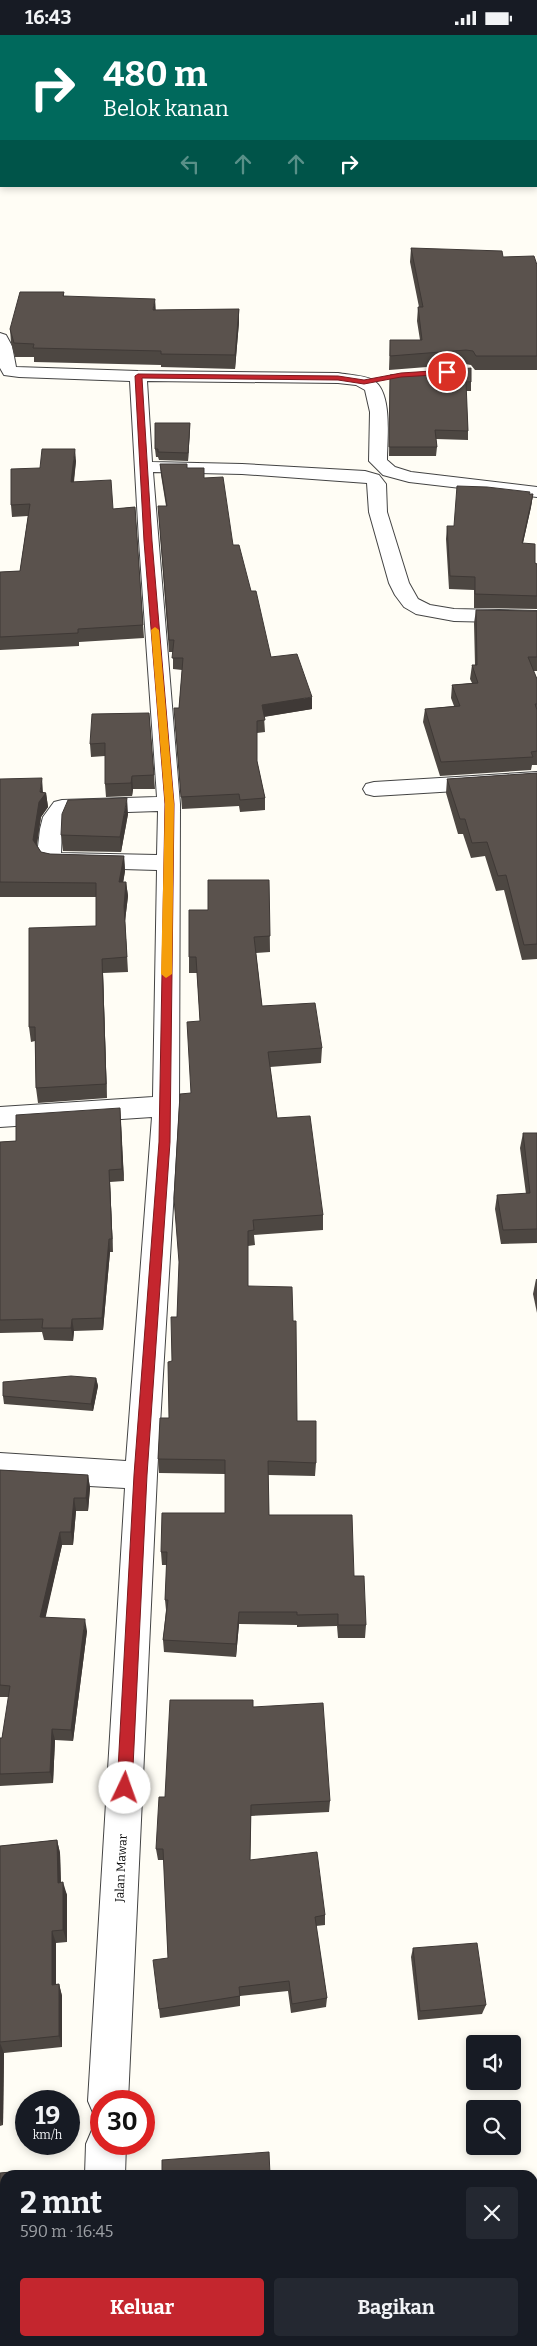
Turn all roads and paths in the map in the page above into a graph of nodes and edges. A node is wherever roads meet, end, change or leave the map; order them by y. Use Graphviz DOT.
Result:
graph roads {
  1 [pos="0,338"];
  2 [pos="138,376"];
  3 [pos="386,378"];
  4 [pos="364,382"];
  5 [pos="143,467"];
  6 [pos="537,492"];
  7 [pos="537,617"];
  8 [pos="537,779"];
  9 [pos="374,789"];
  10 [pos="169,804"];
  11 [pos="168,863"];
  12 [pos="166,1106"];
  13 [pos="0,1117"];
  14 [pos="0,1467"];
  15 [pos="141,1475"];
  16 [pos="109,2090"];
  17 [pos="106,2155"];
  18 [pos="105,2170"];
  1 -- 2 [label="street"];
  2 -- 4 [label="street"];
  2 -- 5 [label="street, Jalan Mawar"];
  3 -- 4 [label="street"];
  4 -- 6 [label="street"];
  5 -- 7 [label="street"];
  5 -- 10 [label="street, Jalan Mawar"];
  8 -- 9 [label="street"];
  10 -- 11 [label="street, Jalan Mawar"];
  10 -- 11 [label="street"];
  11 -- 12 [label="street, Jalan Mawar"];
  12 -- 13 [label="street"];
  12 -- 15 [label="street, Jalan Mawar"];
  14 -- 15 [label="street"];
  15 -- 16 [label="street, Jalan Mawar"];
  17 -- 18 [label="street"];
}
